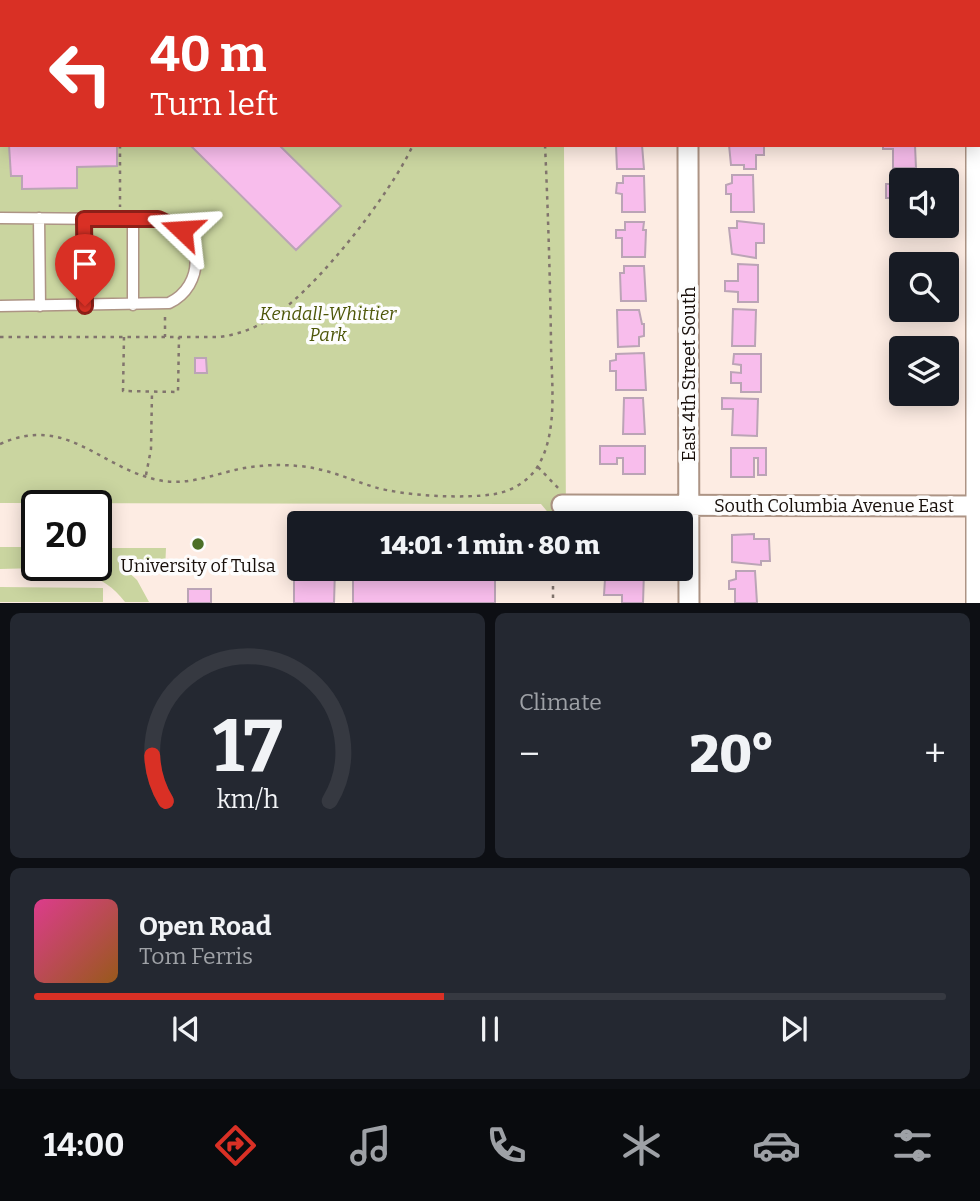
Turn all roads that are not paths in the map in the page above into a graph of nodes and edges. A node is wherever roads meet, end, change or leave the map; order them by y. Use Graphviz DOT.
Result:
graph roads {
  1 [pos="688,147"];
  2 [pos="978,147"];
  3 [pos="0,218"];
  4 [pos="39,218"];
  5 [pos="84,219"];
  6 [pos="132,219"];
  7 [pos="132,305"];
  8 [pos="0,306"];
  9 [pos="40,306"];
  10 [pos="85,306"];
  11 [pos="562,505"];
  12 [pos="689,506"];
  13 [pos="979,506"];
  14 [pos="689,603"];
  15 [pos="978,603"];
  1 -- 12 [label="street, East 4th Street South"];
  2 -- 13 [label="street"];
  3 -- 4 [label="lane"];
  4 -- 5 [label="lane"];
  4 -- 9 [label="lane"];
  5 -- 6 [label="lane"];
  5 -- 10 [label="lane"];
  6 -- 7 [label="lane"];
  6 -- 7 [label="lane"];
  7 -- 10 [label="lane"];
  8 -- 9 [label="lane"];
  9 -- 10 [label="lane"];
  11 -- 12 [label="street, South Columbia Avenue East"];
  12 -- 13 [label="street, South Columbia Avenue East"];
  12 -- 14 [label="street, East 4th Street South"];
  13 -- 15 [label="street"];
}
